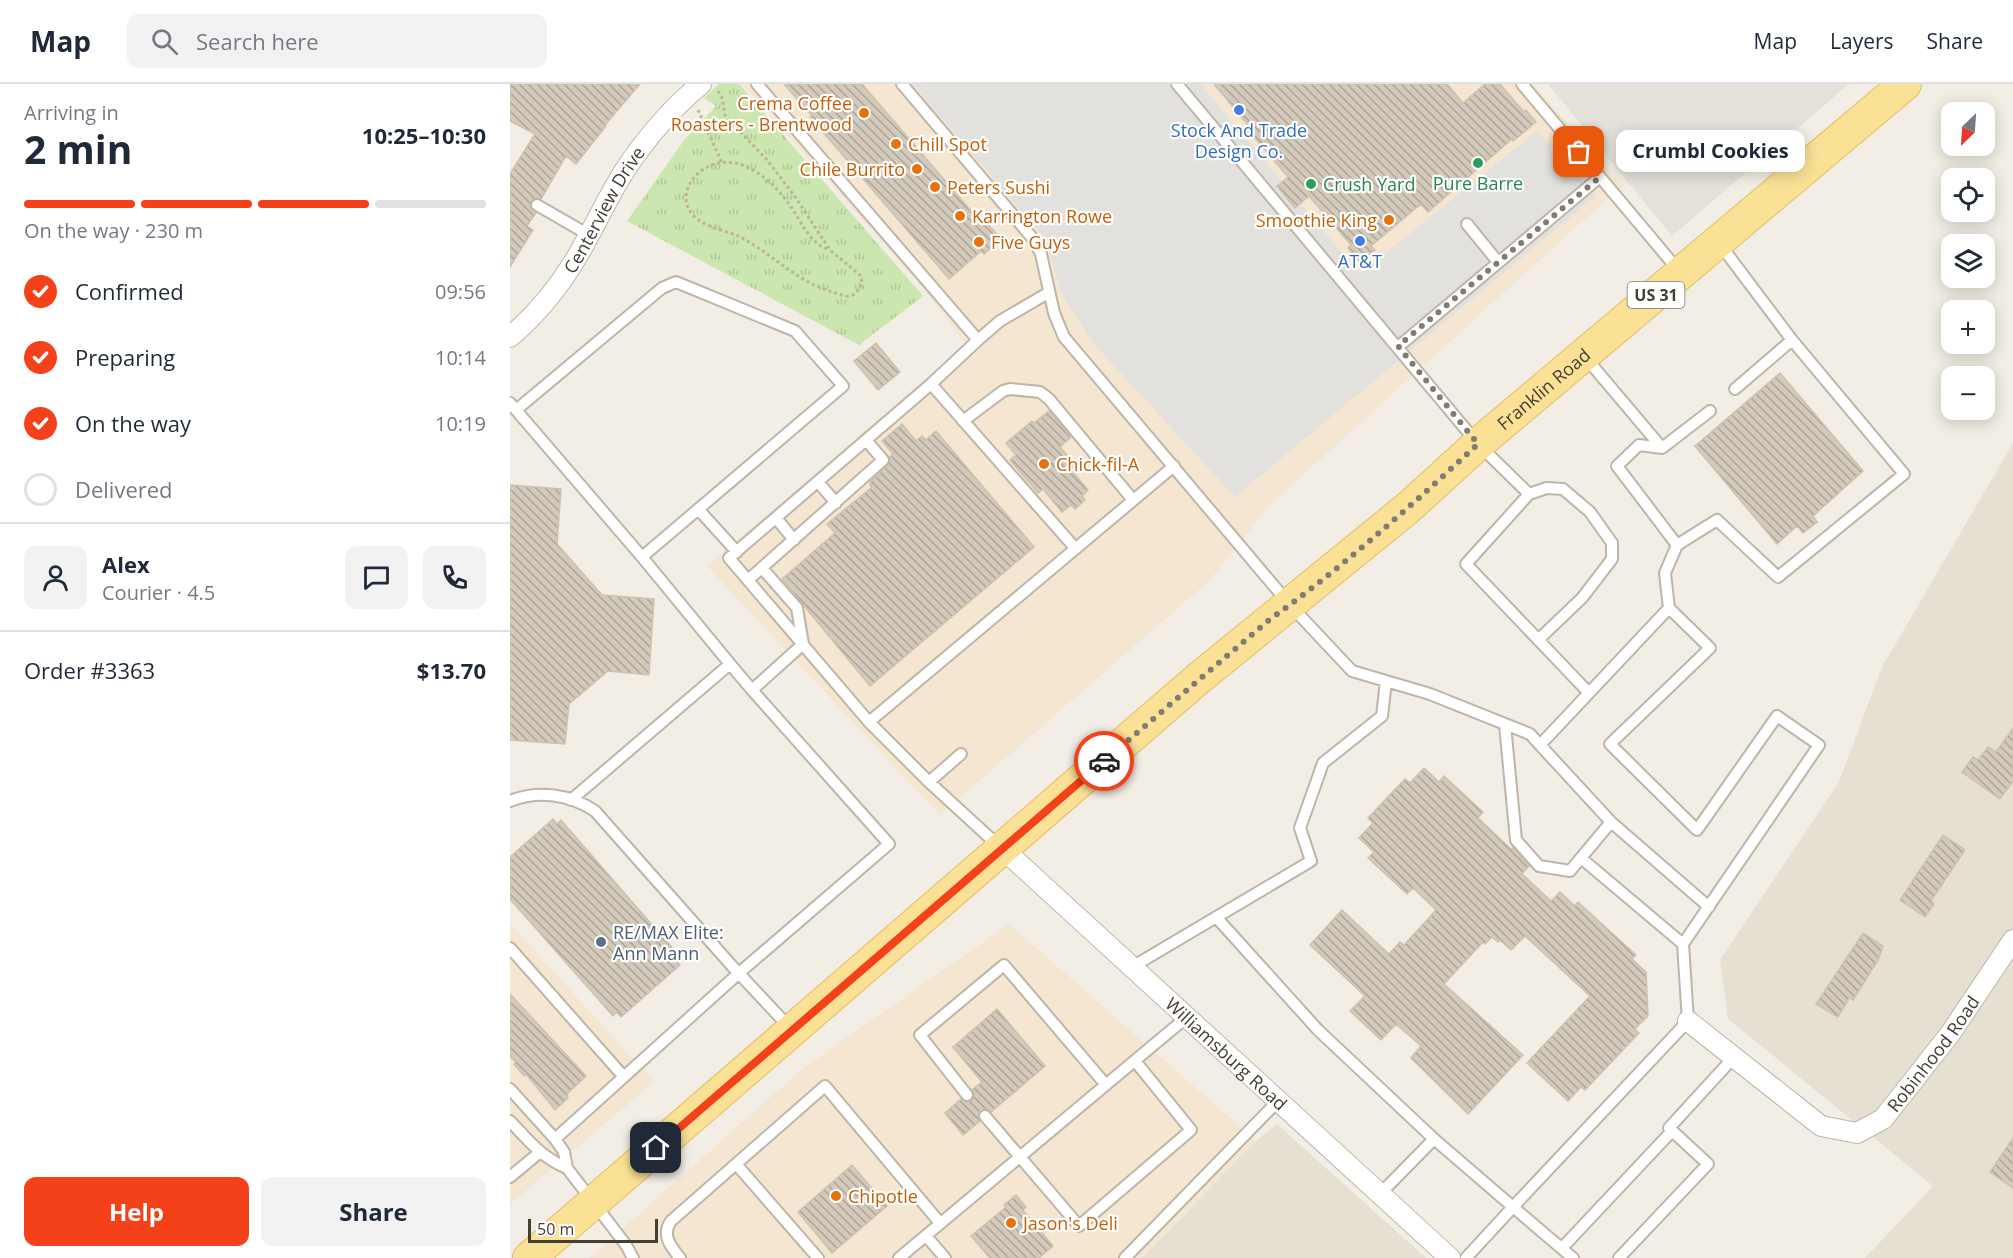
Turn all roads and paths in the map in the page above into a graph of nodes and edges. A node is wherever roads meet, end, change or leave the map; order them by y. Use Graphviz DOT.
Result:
graph roads {
  1 [pos="715,84"];
  2 [pos="757,84"];
  3 [pos="902,84"];
  4 [pos="1177,84"];
  5 [pos="1522,84"];
  6 [pos="1905,84"];
  7 [pos="696,88"];
  8 [pos="722,163"];
  9 [pos="1600,177"];
  10 [pos="537,205"];
  11 [pos="1467,225"];
  12 [pos="589,235"];
  13 [pos="1718,242"];
  14 [pos="830,250"];
  15 [pos="1498,262"];
  16 [pos="1681,274"];
  17 [pos="1048,293"];
  18 [pos="510,337"];
  19 [pos="978,340"];
  20 [pos="1792,340"];
  21 [pos="1398,346"];
  22 [pos="1583,356"];
  23 [pos="931,384"];
  24 [pos="1735,389"];
  25 [pos="513,407"];
  26 [pos="1710,411"];
  27 [pos="963,421"];
  28 [pos="866,440"];
  29 [pos="1478,444"];
  30 [pos="1662,448"];
  31 [pos="1174,466"];
  32 [pos="818,482"];
  33 [pos="1529,494"];
  34 [pos="1132,500"];
  35 [pos="836,503"];
  36 [pos="698,509"];
  37 [pos="776,519"];
  38 [pos="794,540"];
  39 [pos="1677,545"];
  40 [pos="1075,548"];
  41 [pos="737,552"];
  42 [pos="642,557"];
  43 [pos="762,568"];
  44 [pos="748,580"];
  45 [pos="1290,605"];
  46 [pos="1669,608"];
  47 [pos="1538,640"];
  48 [pos="803,644"];
  49 [pos="730,664"];
  50 [pos="1386,681"];
  51 [pos="752,690"];
  52 [pos="1589,693"];
  53 [pos="869,722"];
  54 [pos="1505,724"];
  55 [pos="1540,745"];
  56 [pos="961,754"];
  57 [pos="929,782"];
  58 [pos="572,800"];
  59 [pos="510,801"];
  60 [pos="1611,822"];
  61 [pos="1003,849"];
  62 [pos="1581,858"];
  63 [pos="1709,907"];
  64 [pos="1216,917"];
  65 [pos="2013,940"];
  66 [pos="1683,944"];
  67 [pos="510,948"];
  68 [pos="1132,967"];
  69 [pos="740,974"];
  70 [pos="1187,1017"];
  71 [pos="1688,1021"];
  72 [pos="792,1030"];
  73 [pos="1734,1057"];
  74 [pos="1135,1061"];
  75 [pos="624,1077"];
  76 [pos="1106,1085"];
  77 [pos="510,1089"];
  78 [pos="966,1095"];
  79 [pos="1278,1101"];
  80 [pos="985,1116"];
  81 [pos="510,1121"];
  82 [pos="1672,1131"];
  83 [pos="555,1139"];
  84 [pos="1434,1139"];
  85 [pos="539,1153"];
  86 [pos="1020,1157"];
  87 [pos="736,1164"];
  88 [pos="567,1168"];
  89 [pos="510,1177"];
  90 [pos="1380,1194"];
  91 [pos="594,1202"];
  92 [pos="1513,1207"];
  93 [pos="940,1223"];
  94 [pos="926,1236"];
  95 [pos="1562,1248"];
  96 [pos="1444,1256"];
  97 [pos="529,1258"];
  98 [pos="633,1258"];
  99 [pos="680,1258"];
  100 [pos="818,1258"];
  101 [pos="898,1258"];
  102 [pos="945,1258"];
  103 [pos="1125,1258"];
  104 [pos="1466,1258"];
  105 [pos="1573,1258"];
  106 [pos="1619,1258"];
  1 -- 14 [label="path"];
  2 -- 19 [label="lane"];
  3 -- 17 [label="lane"];
  4 -- 21 [label="lane"];
  5 -- 9 [label="lane"];
  6 -- 13 [label="main road, Franklin Road / US 31"];
  7 -- 8 [label="path"];
  7 -- 12 [label="street, Centerview Drive"];
  8 -- 14 [label="path"];
  8 -- 14 [label="path"];
  9 -- 15 [label="lane"];
  9 -- 16 [label="lane"];
  10 -- 12 [label="lane"];
  11 -- 15 [label="lane"];
  12 -- 18 [label="street, Centerview Drive"];
  13 -- 16 [label="main road, Franklin Road / US 31"];
  13 -- 20 [label="lane"];
  15 -- 21 [label="lane"];
  16 -- 22 [label="main road, Franklin Road / US 31"];
  17 -- 19 [label="lane"];
  17 -- 31 [label="lane"];
  19 -- 23 [label="lane"];
  20 -- 24 [label="lane"];
  20 -- 39 [label="lane"];
  21 -- 29 [label="lane"];
  22 -- 29 [label="main road, Franklin Road / US 31"];
  22 -- 30 [label="lane"];
  23 -- 27 [label="lane"];
  23 -- 28 [label="lane"];
  25 -- 36 [label="lane"];
  25 -- 42 [label="lane"];
  26 -- 30 [label="lane"];
  27 -- 34 [label="lane"];
  27 -- 40 [label="lane"];
  28 -- 32 [label="lane"];
  28 -- 35 [label="lane"];
  29 -- 33 [label="lane"];
  29 -- 45 [label="main road, Franklin Road / US 31"];
  30 -- 39 [label="lane"];
  31 -- 34 [label="lane"];
  31 -- 45 [label="lane"];
  32 -- 35 [label="lane"];
  32 -- 37 [label="lane"];
  33 -- 47 [label="lane"];
  33 -- 47 [label="lane"];
  34 -- 40 [label="lane"];
  35 -- 38 [label="lane"];
  36 -- 41 [label="lane"];
  36 -- 42 [label="lane"];
  37 -- 38 [label="lane"];
  37 -- 41 [label="lane"];
  38 -- 43 [label="lane"];
  39 -- 46 [label="lane"];
  40 -- 53 [label="lane"];
  41 -- 44 [label="lane"];
  42 -- 49 [label="lane"];
  43 -- 44 [label="lane"];
  43 -- 48 [label="lane"];
  44 -- 48 [label="lane"];
  45 -- 50 [label="lane"];
  45 -- 61 [label="main road, Franklin Road / US 31"];
  46 -- 52 [label="lane"];
  46 -- 63 [label="lane"];
  47 -- 52 [label="lane"];
  48 -- 51 [label="lane"];
  48 -- 53 [label="lane"];
  49 -- 51 [label="lane"];
  49 -- 58 [label="lane"];
  50 -- 54 [label="lane"];
  50 -- 64 [label="lane"];
  51 -- 69 [label="lane"];
  52 -- 55 [label="lane"];
  53 -- 57 [label="lane"];
  54 -- 55 [label="lane"];
  54 -- 62 [label="lane"];
  55 -- 60 [label="lane"];
  56 -- 57 [label="lane"];
  57 -- 61 [label="lane"];
  58 -- 59 [label="lane"];
  58 -- 69 [label="lane"];
  60 -- 62 [label="lane"];
  60 -- 63 [label="lane"];
  61 -- 68 [label="street, Williamsburg Road"];
  61 -- 72 [label="main road, Franklin Road / US 31"];
  62 -- 66 [label="lane"];
  63 -- 66 [label="lane"];
  64 -- 68 [label="lane"];
  64 -- 84 [label="lane"];
  65 -- 73 [label="street, Robinhood Road"];
  66 -- 71 [label="lane"];
  67 -- 75 [label="lane"];
  68 -- 70 [label="street, Williamsburg Road"];
  69 -- 72 [label="lane"];
  69 -- 75 [label="lane"];
  70 -- 74 [label="lane"];
  70 -- 79 [label="street, Williamsburg Road"];
  71 -- 73 [label="street, Robinhood Road"];
  71 -- 92 [label="lane"];
  72 -- 91 [label="main road, Franklin Road / US 31"];
  73 -- 82 [label="lane"];
  74 -- 76 [label="lane"];
  74 -- 86 [label="lane"];
  75 -- 83 [label="lane"];
  76 -- 78 [label="lane"];
  76 -- 86 [label="lane"];
  77 -- 83 [label="lane"];
  79 -- 90 [label="street, Williamsburg Road"];
  79 -- 103 [label="lane"];
  80 -- 86 [label="lane"];
  81 -- 85 [label="lane"];
  82 -- 95 [label="lane"];
  82 -- 106 [label="lane"];
  83 -- 88 [label="lane"];
  84 -- 90 [label="lane"];
  84 -- 92 [label="lane"];
  85 -- 88 [label="lane"];
  85 -- 89 [label="lane"];
  86 -- 93 [label="lane"];
  87 -- 93 [label="lane"];
  87 -- 99 [label="lane"];
  87 -- 100 [label="lane"];
  88 -- 91 [label="lane"];
  90 -- 96 [label="street, Williamsburg Road"];
  91 -- 97 [label="main road, Franklin Road / US 31"];
  91 -- 98 [label="lane"];
  92 -- 95 [label="lane"];
  92 -- 104 [label="lane"];
  93 -- 94 [label="lane"];
  94 -- 101 [label="lane"];
  94 -- 102 [label="lane"];
  95 -- 105 [label="lane"];
}
